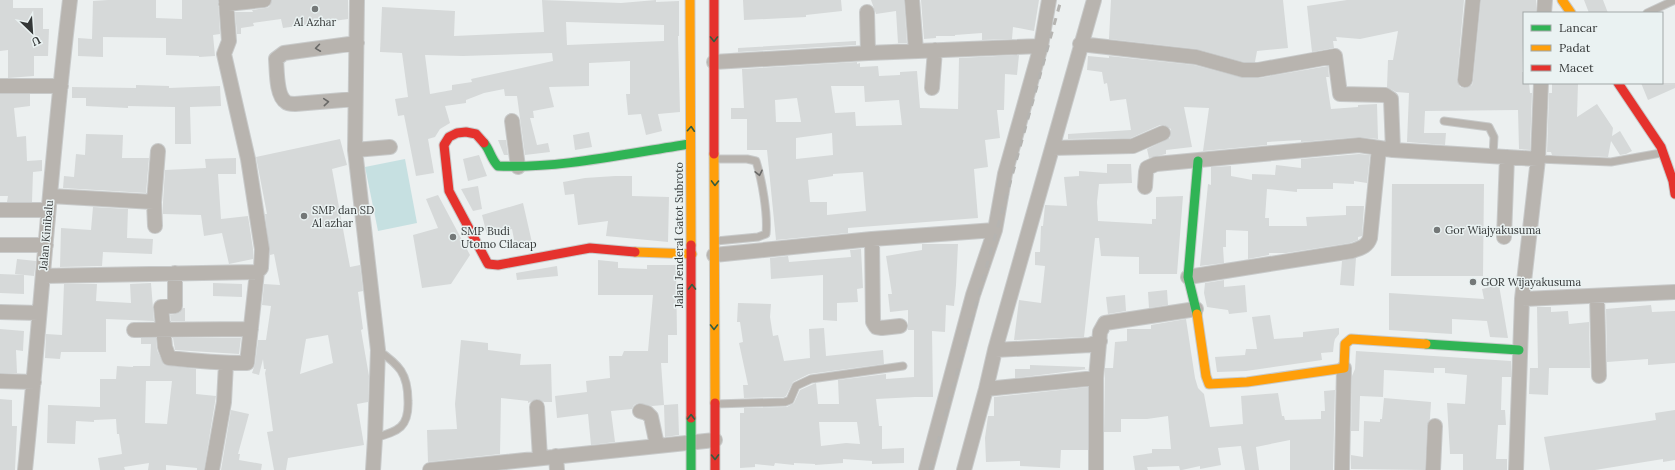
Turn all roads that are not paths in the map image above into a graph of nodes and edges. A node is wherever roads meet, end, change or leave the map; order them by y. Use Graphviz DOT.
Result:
graph roads {
  1 [pos="70,0"];
  2 [pos="264,0"];
  3 [pos="358,0"];
  4 [pos="690,0"];
  5 [pos="714,0"];
  6 [pos="912,0"];
  7 [pos="1049,0"];
  8 [pos="1094,0"];
  9 [pos="1473,0"];
  10 [pos="1545,0"];
  11 [pos="1562,0"];
  12 [pos="1672,1"];
  13 [pos="226,2"];
  14 [pos="867,12"];
  15 [pos="1544,12"];
  16 [pos="1570,12"];
  17 [pos="1648,12"];
  18 [pos="357,43"];
  19 [pos="1080,44"];
  20 [pos="1041,46"];
  21 [pos="935,50"];
  22 [pos="916,51"];
  23 [pos="868,53"];
  24 [pos="714,62"];
  25 [pos="1465,80"];
  26 [pos="1541,84"];
  27 [pos="1619,84"];
  28 [pos="0,86"];
  29 [pos="61,86"];
  30 [pos="932,88"];
  31 [pos="355,99"];
  32 [pos="512,121"];
  33 [pos="1444,121"];
  34 [pos="1164,133"];
  35 [pos="690,144"];
  36 [pos="390,147"];
  37 [pos="1052,148"];
  38 [pos="1379,148"];
  39 [pos="355,150"];
  40 [pos="1393,150"];
  41 [pos="158,151"];
  42 [pos="1663,153"];
  43 [pos="1493,156"];
  44 [pos="1507,157"];
  45 [pos="716,159"];
  46 [pos="1538,159"];
  47 [pos="1198,161"];
  48 [pos="518,167"];
  49 [pos="1145,186"];
  50 [pos="1675,194"];
  51 [pos="154,202"];
  52 [pos="49,203"];
  53 [pos="0,210"];
  54 [pos="154,226"];
  55 [pos="995,230"];
  56 [pos="1504,237"];
  57 [pos="872,240"];
  58 [pos="714,241"];
  59 [pos="0,245"];
  60 [pos="46,245"];
  61 [pos="692,254"];
  62 [pos="714,255"];
  63 [pos="257,272"];
  64 [pos="175,273"];
  65 [pos="43,276"];
  66 [pos="1188,277"];
  67 [pos="1675,292"];
  68 [pos="1597,296"];
  69 [pos="1522,299"];
  70 [pos="1196,309"];
  71 [pos="0,312"];
  72 [pos="39,313"];
  73 [pos="900,326"];
  74 [pos="251,329"];
  75 [pos="134,330"];
  76 [pos="163,330"];
  77 [pos="1100,341"];
  78 [pos="378,350"];
  79 [pos="995,350"];
  80 [pos="1519,350"];
  81 [pos="226,363"];
  82 [pos="903,366"];
  83 [pos="1344,368"];
  84 [pos="1599,376"];
  85 [pos="1096,378"];
  86 [pos="0,381"];
  87 [pos="34,382"];
  88 [pos="986,389"];
  89 [pos="715,404"];
  90 [pos="537,407"];
  91 [pos="640,411"];
  92 [pos="1435,426"];
  93 [pos="375,438"];
  94 [pos="715,440"];
  95 [pos="690,442"];
  96 [pos="657,445"];
  97 [pos="540,458"];
  98 [pos="557,463"];
  99 [pos="25,470"];
  100 [pos="212,470"];
  101 [pos="372,470"];
  102 [pos="430,470"];
  103 [pos="691,470"];
  104 [pos="715,470"];
  105 [pos="926,470"];
  106 [pos="964,470"];
  107 [pos="1096,470"];
  108 [pos="1342,470"];
  109 [pos="1433,470"];
  110 [pos="1516,470"];
  1 -- 29 [label="street, Jalan Kinibalu"];
  2 -- 13 [label="street"];
  3 -- 18 [label="street"];
  35 -- 4 [label="street, Jalan Jenderal Gatot Subroto, one-way"];
  5 -- 24 [label="street, one-way"];
  6 -- 22 [label="street"];
  7 -- 20 [label="street"];
  8 -- 19 [label="street"];
  9 -- 25 [label="street"];
  10 -- 15 [label="street"];
  11 -- 16 [label="street"];
  12 -- 17 [label="lane"];
  13 -- 63 [label="street"];
  14 -- 23 [label="street"];
  18 -- 31 [label="street"];
  18 -- 31 [label="street, one-way"];
  19 -- 37 [label="street"];
  19 -- 40 [label="street"];
  20 -- 21 [label="street"];
  20 -- 55 [label="street"];
  21 -- 22 [label="street"];
  21 -- 30 [label="street"];
  22 -- 23 [label="street"];
  23 -- 24 [label="street"];
  24 -- 45 [label="street"];
  26 -- 46 [label="street"];
  27 -- 42 [label="street"];
  28 -- 29 [label="street"];
  29 -- 52 [label="street, Jalan Kinibalu"];
  31 -- 39 [label="street"];
  32 -- 48 [label="street"];
  33 -- 43 [label="lane"];
  34 -- 37 [label="street"];
  35 -- 48 [label="street"];
  35 -- 61 [label="street, Jalan Jenderal Gatot Subroto"];
  36 -- 39 [label="street"];
  37 -- 79 [label="street"];
  38 -- 40 [label="street"];
  38 -- 47 [label="street"];
  38 -- 66 [label="street"];
  39 -- 78 [label="street"];
  40 -- 43 [label="street"];
  41 -- 51 [label="street"];
  42 -- 46 [label="lane"];
  42 -- 50 [label="street"];
  43 -- 44 [label="street"];
  44 -- 46 [label="street"];
  44 -- 56 [label="street"];
  45 -- 58 [label="street, one-way"];
  45 -- 58 [label="lane, one-way"];
  46 -- 69 [label="street"];
  47 -- 49 [label="street"];
  47 -- 66 [label="street"];
  48 -- 61 [label="street"];
  51 -- 52 [label="street"];
  51 -- 54 [label="street"];
  52 -- 53 [label="street"];
  52 -- 60 [label="street, Jalan Kinibalu"];
  55 -- 57 [label="street"];
  55 -- 105 [label="street"];
  57 -- 62 [label="street"];
  57 -- 73 [label="street"];
  58 -- 62 [label="street"];
  59 -- 60 [label="street"];
  60 -- 65 [label="street, Jalan Kinibalu"];
  95 -- 61 [label="street, Jalan Jenderal Gatot Subroto, one-way"];
  62 -- 89 [label="street, one-way"];
  63 -- 64 [label="street"];
  63 -- 74 [label="street"];
  64 -- 65 [label="street"];
  64 -- 76 [label="street"];
  65 -- 72 [label="street, Jalan Kinibalu"];
  66 -- 70 [label="street"];
  67 -- 68 [label="street"];
  68 -- 69 [label="street"];
  68 -- 84 [label="street"];
  69 -- 80 [label="street"];
  70 -- 77 [label="street"];
  70 -- 83 [label="street"];
  71 -- 72 [label="street"];
  72 -- 87 [label="street, Jalan Kinibalu"];
  74 -- 76 [label="street"];
  74 -- 81 [label="street"];
  75 -- 76 [label="street"];
  76 -- 81 [label="street"];
  77 -- 79 [label="street"];
  77 -- 85 [label="street"];
  78 -- 93 [label="street"];
  78 -- 93 [label="lane"];
  79 -- 88 [label="street"];
  80 -- 83 [label="street"];
  80 -- 110 [label="street"];
  81 -- 100 [label="street"];
  82 -- 89 [label="lane"];
  83 -- 108 [label="street"];
  85 -- 88 [label="street"];
  85 -- 107 [label="street"];
  86 -- 87 [label="street"];
  87 -- 99 [label="street, Jalan Kinibalu"];
  88 -- 106 [label="street"];
  89 -- 94 [label="street"];
  90 -- 97 [label="street"];
  91 -- 96 [label="street"];
  92 -- 109 [label="street"];
  93 -- 101 [label="street"];
  94 -- 95 [label="street"];
  94 -- 104 [label="street, one-way"];
  95 -- 96 [label="street"];
  95 -- 103 [label="street, Jalan Jenderal Gatot Subroto"];
  96 -- 98 [label="street"];
  97 -- 98 [label="street"];
  97 -- 102 [label="street"];
}
